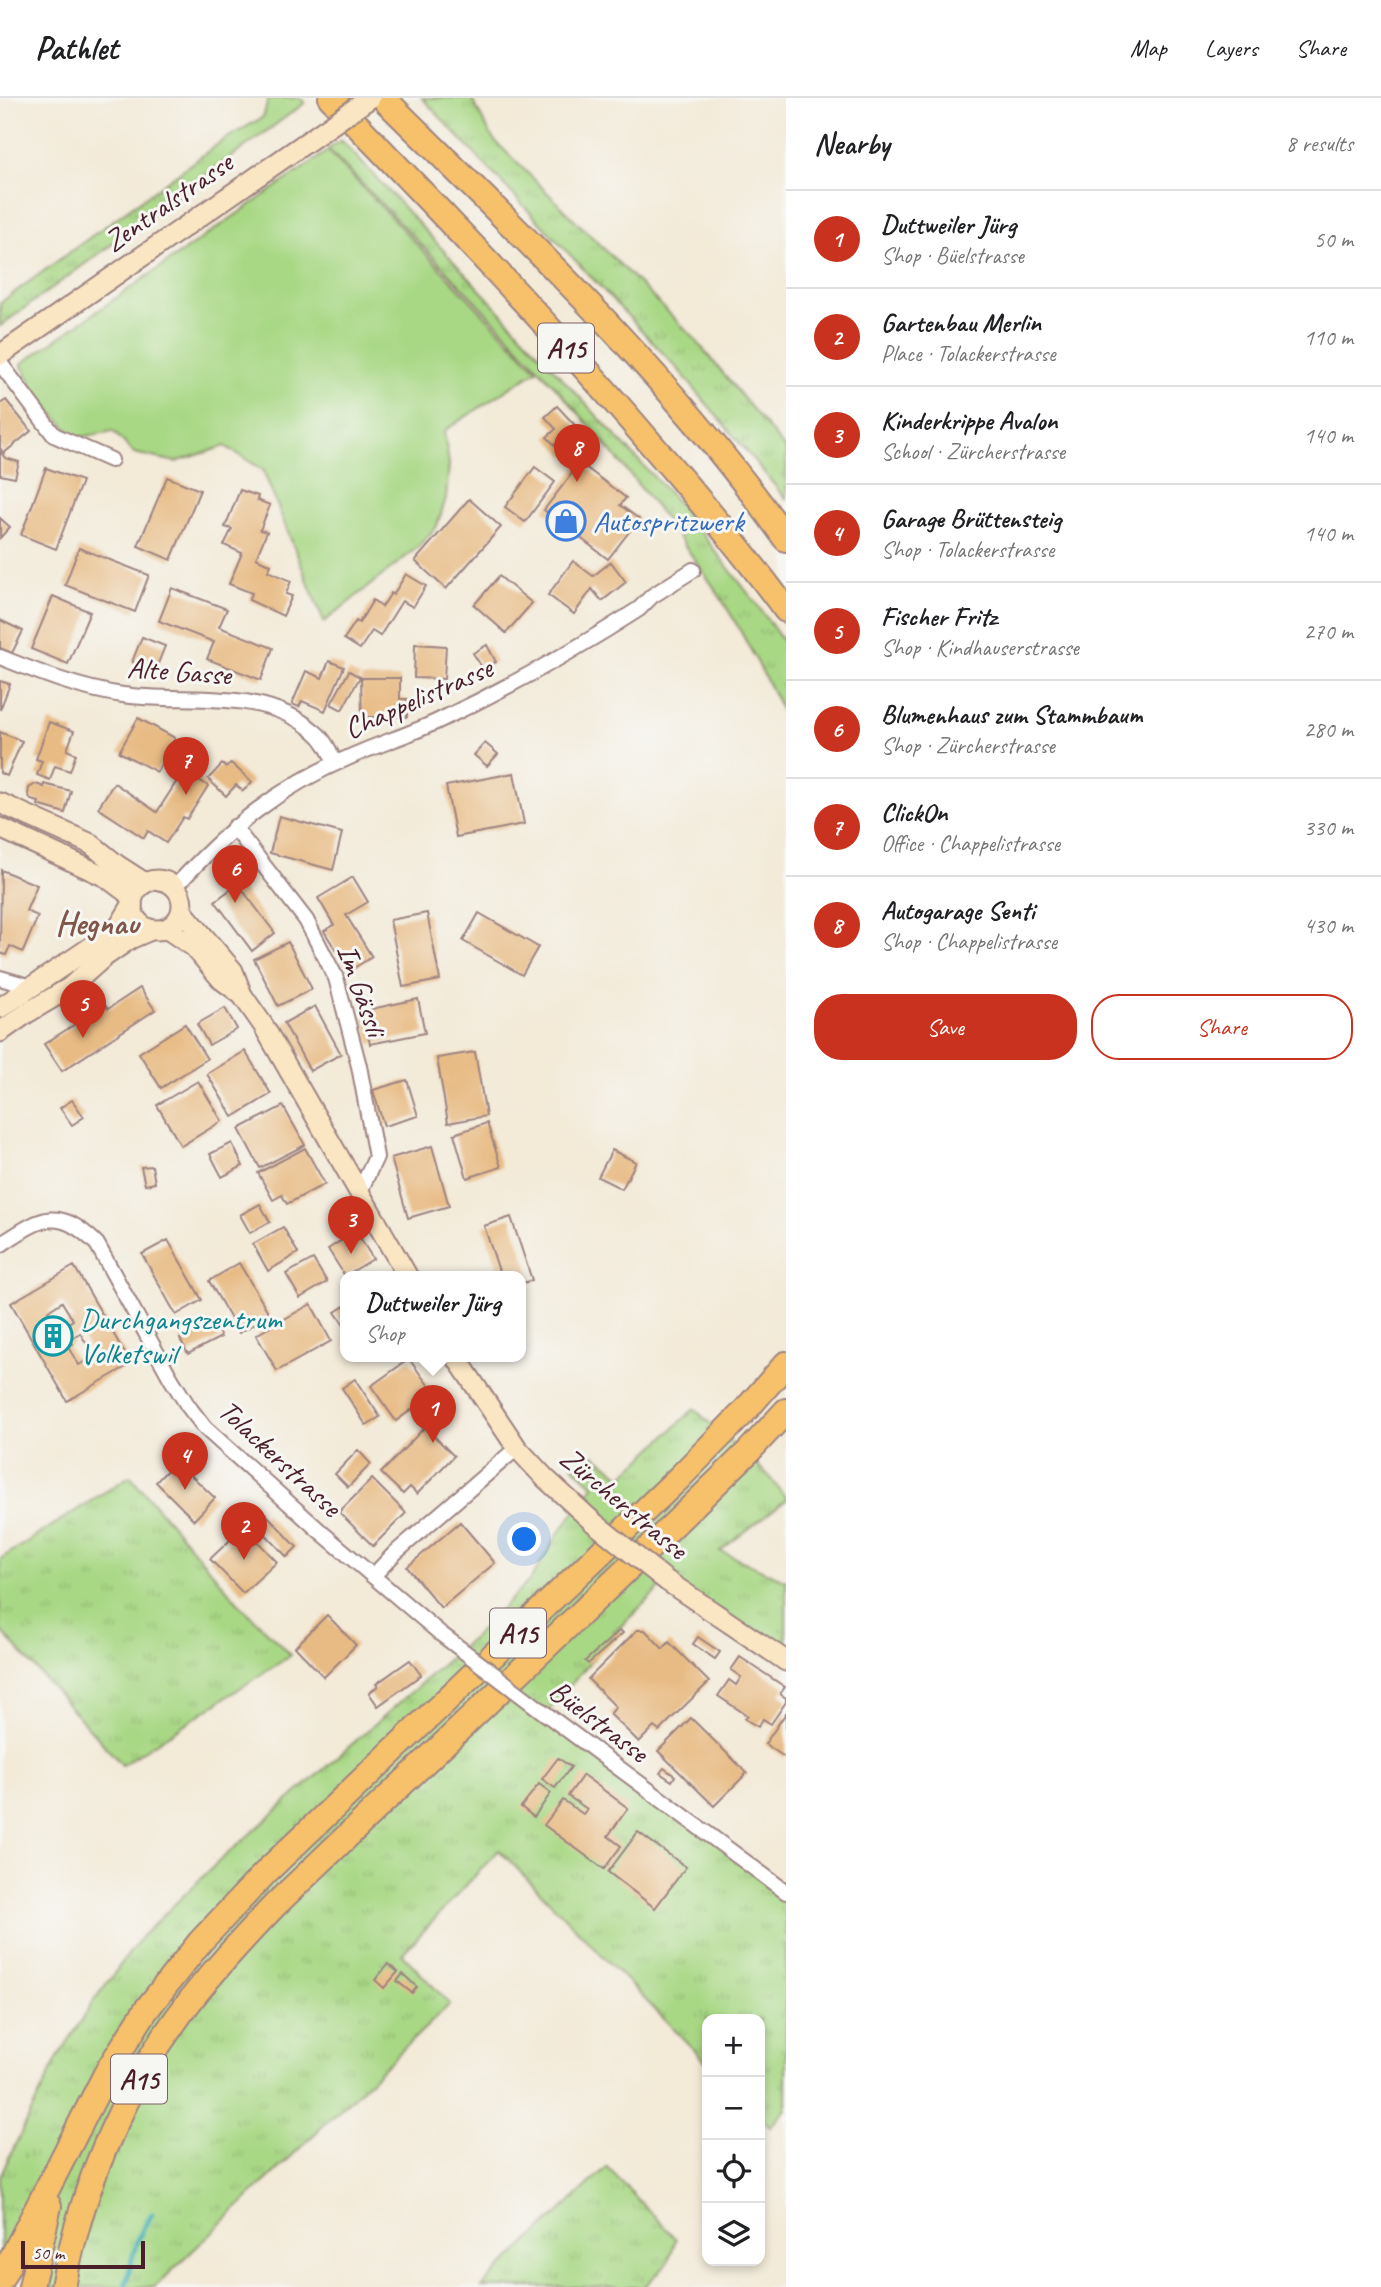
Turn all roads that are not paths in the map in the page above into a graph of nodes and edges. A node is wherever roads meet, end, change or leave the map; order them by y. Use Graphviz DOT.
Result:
graph roads {
  1 [pos="331,98"];
  2 [pos="370,98"];
  3 [pos="383,98"];
  4 [pos="0,355"];
  5 [pos="0,363"];
  6 [pos="111,460"];
  7 [pos="786,539"];
  8 [pos="693,570"];
  9 [pos="786,610"];
  10 [pos="0,657"];
  11 [pos="335,763"];
  12 [pos="0,803"];
  13 [pos="234,827"];
  14 [pos="0,828"];
  15 [pos="175,887"];
  16 [pos="137,895"];
  17 [pos="182,911"];
  18 [pos="159,929"];
  19 [pos="0,978"];
  20 [pos="32,986"];
  21 [pos="242,995"];
  22 [pos="0,1007"];
  23 [pos="0,1032"];
  24 [pos="360,1191"];
  25 [pos="0,1245"];
  26 [pos="405,1271"];
  27 [pos="459,1362"];
  28 [pos="786,1364"];
  29 [pos="786,1411"];
  30 [pos="517,1448"];
  31 [pos="373,1576"];
  32 [pos="786,1661"];
  33 [pos="786,1892"];
  34 [pos="96,2092"];
  35 [pos="0,2281"];
  36 [pos="31,2287"];
  37 [pos="64,2287"];
  1 -- 9 [label="highway, A15"];
  2 -- 4 [label="main road, Zentralstrasse, bridge"];
  3 -- 7 [label="highway, A15"];
  5 -- 6 [label="street"];
  8 -- 11 [label="street, Chappelistrasse"];
  10 -- 11 [label="street, Alte Gasse"];
  11 -- 13 [label="street, Chappelistrasse"];
  12 -- 16 [label="main road"];
  13 -- 15 [label="street, Chappelistrasse"];
  13 -- 24 [label="street, Im Gässli"];
  14 -- 16 [label="main road"];
  15 -- 16 [label="main road"];
  15 -- 17 [label="main road"];
  16 -- 18 [label="main road"];
  16 -- 20 [label="main road"];
  17 -- 18 [label="main road"];
  17 -- 21 [label="main road"];
  18 -- 21 [label="main road"];
  18 -- 23 [label="main road"];
  19 -- 20 [label="street"];
  20 -- 22 [label="main road"];
  21 -- 24 [label="main road"];
  24 -- 26 [label="main road"];
  25 -- 31 [label="street, Tolackerstrasse"];
  27 -- 30 [label="main road, Zürcherstrasse"];
  28 -- 34 [label="highway, A15"];
  29 -- 37 [label="highway, A15"];
  30 -- 31 [label="street"];
  30 -- 32 [label="main road, Zürcherstrasse, bridge"];
  31 -- 33 [label="street, Büelstrasse, bridge"];
  34 -- 35 [label="highway"];
  34 -- 36 [label="highway, A15"];
}
